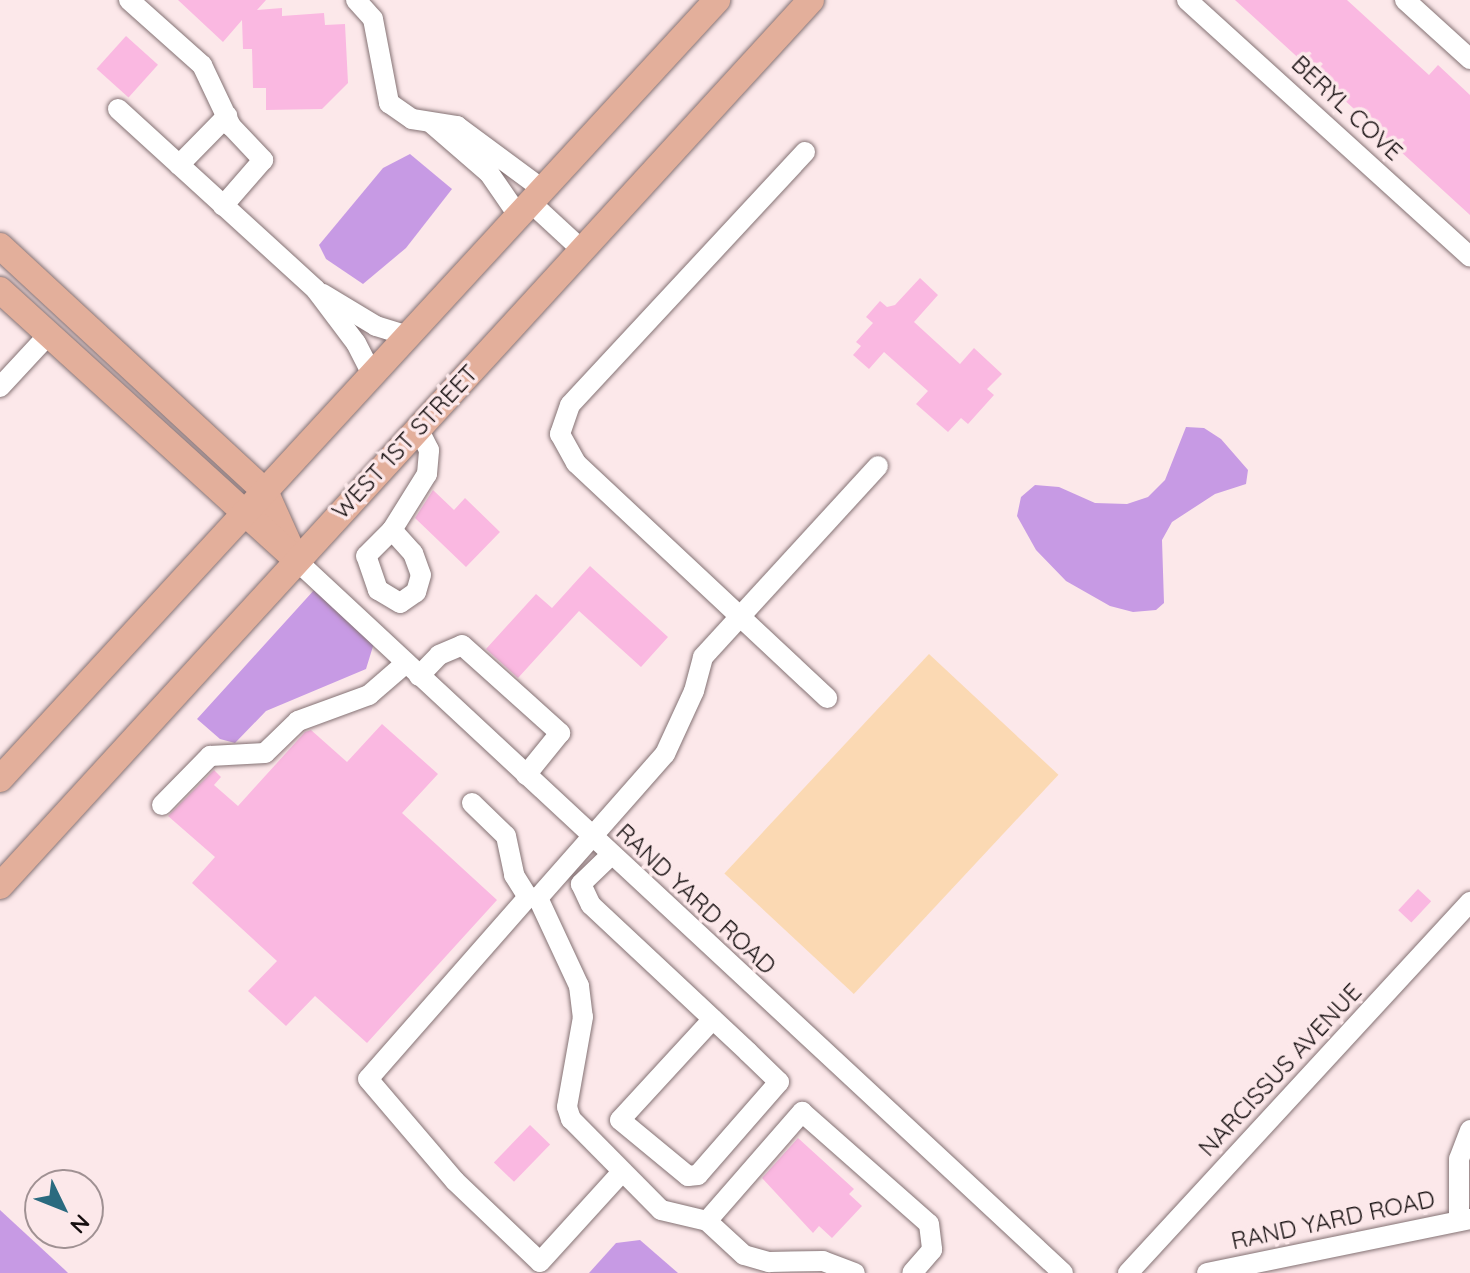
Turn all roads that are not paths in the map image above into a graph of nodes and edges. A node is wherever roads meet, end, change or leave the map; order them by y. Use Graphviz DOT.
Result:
graph roads {
  1 [pos="129,0"];
  2 [pos="356,0"];
  3 [pos="717,0"];
  4 [pos="811,0"];
  5 [pos="1187,0"];
  6 [pos="1405,0"];
  7 [pos="1470,59"];
  8 [pos="118,109"];
  9 [pos="227,116"];
  10 [pos="431,123"];
  11 [pos="805,152"];
  12 [pos="179,165"];
  13 [pos="530,202"];
  14 [pos="223,206"];
  15 [pos="0,246"];
  16 [pos="582,250"];
  17 [pos="1470,257"];
  18 [pos="0,290"];
  19 [pos="316,290"];
  20 [pos="49,334"];
  21 [pos="408,336"];
  22 [pos="372,375"];
  23 [pos="0,387"];
  24 [pos="418,428"];
  25 [pos="878,466"];
  26 [pos="265,491"];
  27 [pos="244,514"];
  28 [pos="392,530"];
  29 [pos="296,560"];
  30 [pos="386,598"];
  31 [pos="739,616"];
  32 [pos="363,623"];
  33 [pos="412,669"];
  34 [pos="827,698"];
  35 [pos="526,775"];
  36 [pos="0,779"];
  37 [pos="472,803"];
  38 [pos="162,805"];
  39 [pos="589,834"];
  40 [pos="611,855"];
  41 [pos="0,886"];
  42 [pos="533,897"];
  43 [pos="1470,902"];
  44 [pos="713,1019"];
  45 [pos="1470,1130"];
  46 [pos="621,1173"];
  47 [pos="1465,1220"];
  48 [pos="707,1221"];
  49 [pos="800,1268"];
  50 [pos="855,1273"];
  51 [pos="912,1273"];
  52 [pos="1063,1273"];
  53 [pos="1128,1273"];
  54 [pos="1207,1273"];
  1 -- 9 [label="street"];
  2 -- 10 [label="street"];
  3 -- 13 [label="main road"];
  4 -- 16 [label="main road, WEST 1ST STREET"];
  5 -- 17 [label="street, BERYL COVE"];
  6 -- 7 [label="street"];
  8 -- 12 [label="street"];
  9 -- 12 [label="street"];
  9 -- 14 [label="street"];
  10 -- 13 [label="street"];
  10 -- 13 [label="street"];
  11 -- 31 [label="street"];
  12 -- 14 [label="street"];
  13 -- 16 [label="street"];
  13 -- 21 [label="main road"];
  14 -- 19 [label="street"];
  15 -- 26 [label="main road"];
  16 -- 24 [label="main road, WEST 1ST STREET"];
  18 -- 20 [label="main road"];
  19 -- 21 [label="street"];
  19 -- 22 [label="street"];
  20 -- 23 [label="street"];
  20 -- 27 [label="main road"];
  21 -- 22 [label="main road"];
  22 -- 26 [label="main road"];
  24 -- 28 [label="street"];
  24 -- 29 [label="main road, WEST 1ST STREET"];
  25 -- 31 [label="street"];
  26 -- 27 [label="main road"];
  26 -- 29 [label="main road"];
  27 -- 29 [label="main road"];
  27 -- 36 [label="main road"];
  28 -- 30 [label="street"];
  28 -- 30 [label="street"];
  29 -- 32 [label="street, RAND YARD ROAD"];
  29 -- 41 [label="main road, WEST 1ST STREET"];
  30 -- 32 [label="street"];
  31 -- 34 [label="street"];
  31 -- 39 [label="street"];
  32 -- 33 [label="street, RAND YARD ROAD"];
  33 -- 35 [label="street, RAND YARD ROAD"];
  33 -- 35 [label="street"];
  33 -- 38 [label="street"];
  35 -- 39 [label="street, RAND YARD ROAD"];
  37 -- 42 [label="street"];
  39 -- 40 [label="street, RAND YARD ROAD"];
  39 -- 42 [label="street"];
  40 -- 44 [label="street"];
  40 -- 52 [label="street, RAND YARD ROAD"];
  42 -- 46 [label="street"];
  42 -- 46 [label="street"];
  43 -- 53 [label="street, NARCISSUS AVENUE"];
  44 -- 44 [label="street"];
  45 -- 47 [label="street"];
  46 -- 48 [label="street"];
  47 -- 54 [label="street, RAND YARD ROAD"];
  48 -- 49 [label="street"];
  48 -- 51 [label="street"];
  49 -- 50 [label="street"];
}
